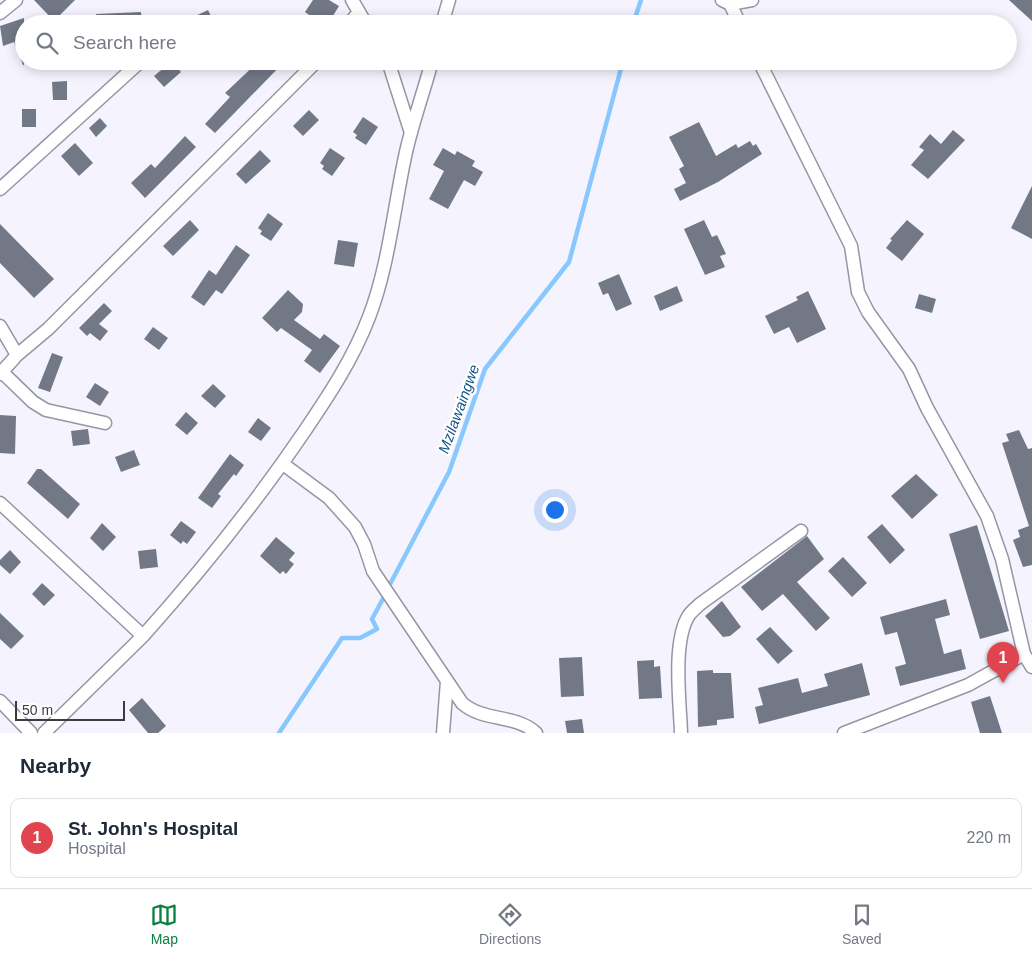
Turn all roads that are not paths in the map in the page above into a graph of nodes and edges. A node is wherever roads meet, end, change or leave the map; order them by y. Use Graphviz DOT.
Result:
graph roads {
  1 [pos="16,0"];
  2 [pos="352,0"];
  3 [pos="449,0"];
  4 [pos="752,0"];
  5 [pos="726,2"];
  6 [pos="359,12"];
  7 [pos="0,13"];
  8 [pos="356,15"];
  9 [pos="361,15"];
  10 [pos="445,15"];
  11 [pos="734,15"];
  12 [pos="131,70"];
  13 [pos="308,70"];
  14 [pos="391,70"];
  15 [pos="429,70"];
  16 [pos="763,70"];
  17 [pos="411,133"];
  18 [pos="0,189"];
  19 [pos="0,326"];
  20 [pos="17,355"];
  21 [pos="1,373"];
  22 [pos="105,423"];
  23 [pos="282,464"];
  24 [pos="0,503"];
  25 [pos="801,531"];
  26 [pos="143,636"];
  27 [pos="1024,654"];
  28 [pos="1032,667"];
  29 [pos="447,681"];
  30 [pos="0,701"];
  31 [pos="31,733"];
  32 [pos="44,733"];
  33 [pos="442,733"];
  34 [pos="536,733"];
  35 [pos="681,733"];
  36 [pos="844,733"];
  1 -- 7 [label="street"];
  2 -- 6 [label="street"];
  3 -- 10 [label="street"];
  4 -- 5 [label="street"];
  5 -- 11 [label="street"];
  6 -- 8 [label="street"];
  6 -- 9 [label="street"];
  12 -- 18 [label="street"];
  13 -- 20 [label="street"];
  14 -- 17 [label="street"];
  15 -- 17 [label="street"];
  16 -- 27 [label="street"];
  17 -- 23 [label="street"];
  19 -- 20 [label="street"];
  20 -- 21 [label="street"];
  21 -- 22 [label="street"];
  23 -- 26 [label="street"];
  23 -- 29 [label="street"];
  24 -- 26 [label="street"];
  25 -- 35 [label="street"];
  26 -- 32 [label="street"];
  27 -- 28 [label="street"];
  27 -- 36 [label="street"];
  29 -- 33 [label="street"];
  29 -- 34 [label="street"];
  30 -- 31 [label="street"];
}
